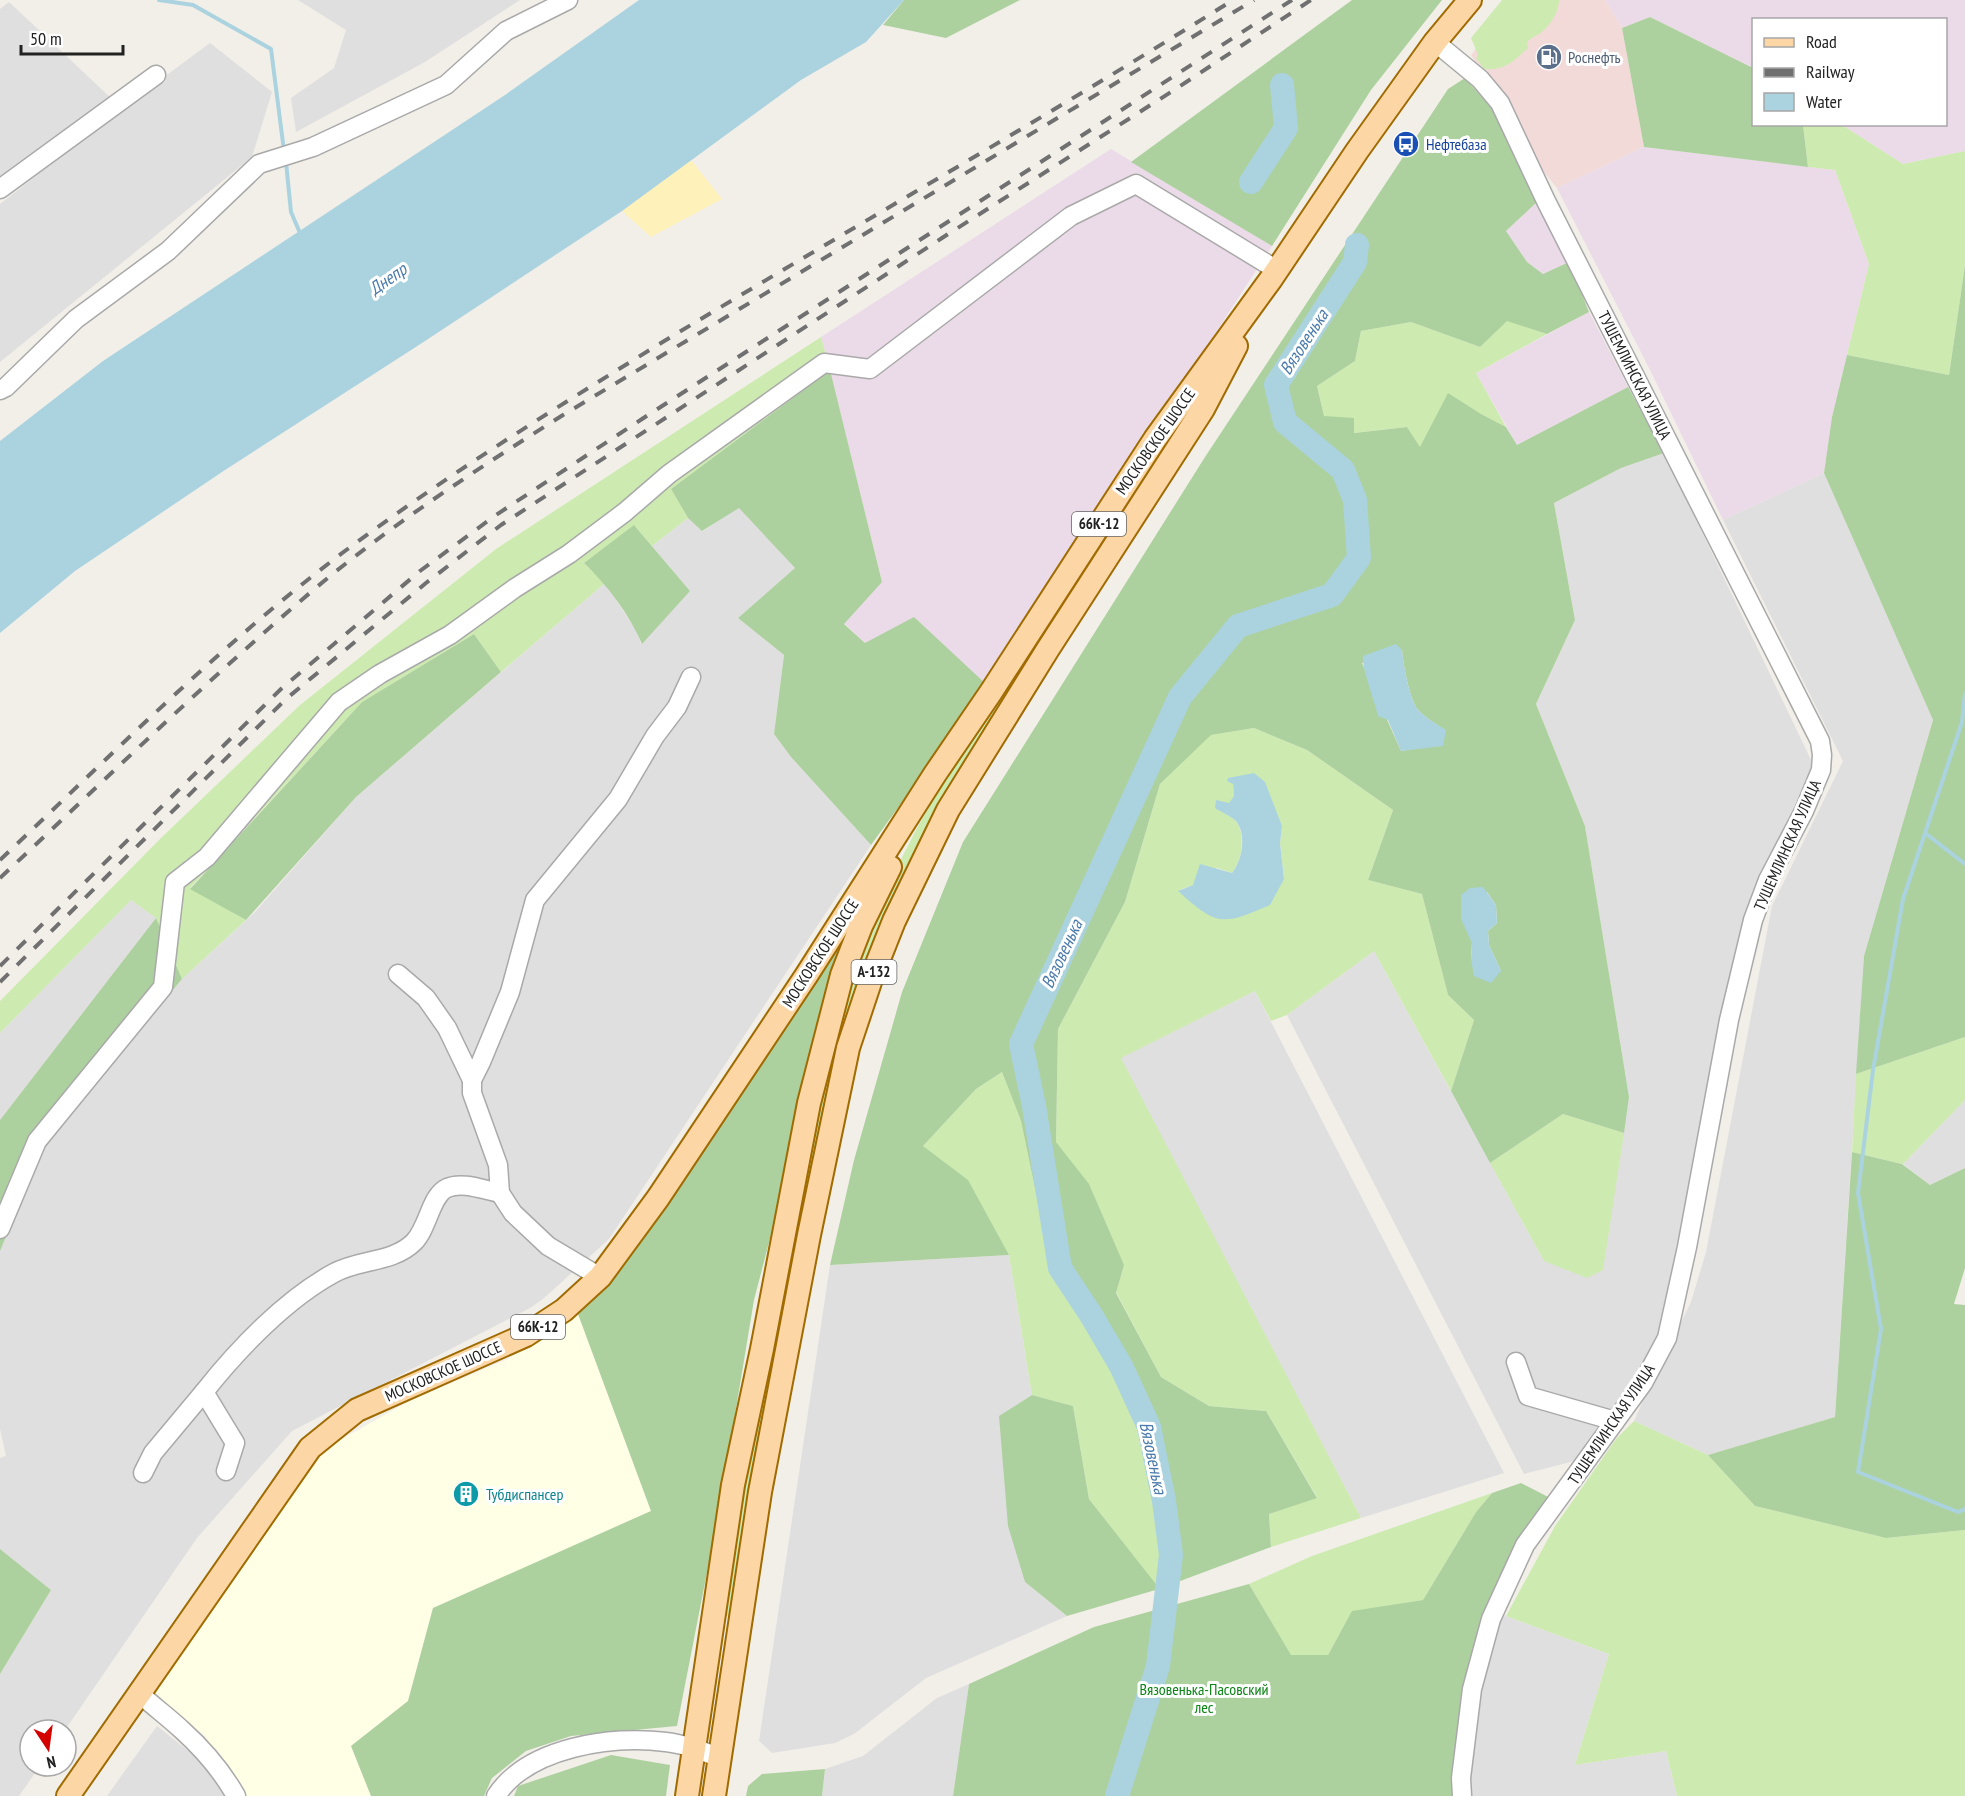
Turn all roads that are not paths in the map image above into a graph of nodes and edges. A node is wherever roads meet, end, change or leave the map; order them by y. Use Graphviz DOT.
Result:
graph roads {
  1 [pos="568,0"];
  2 [pos="1470,0"];
  3 [pos="1435,42"];
  4 [pos="156,75"];
  5 [pos="0,189"];
  6 [pos="1274,274"];
  7 [pos="0,390"];
  8 [pos="691,677"];
  9 [pos="934,774"];
  10 [pos="398,974"];
  11 [pos="472,1080"];
  12 [pos="500,1193"];
  13 [pos="0,1229"];
  14 [pos="600,1277"];
  15 [pos="1516,1362"];
  16 [pos="204,1392"];
  17 [pos="1615,1421"];
  18 [pos="226,1471"];
  19 [pos="143,1473"];
  20 [pos="139,1693"];
  21 [pos="694,1748"];
  22 [pos="720,1758"];
  23 [pos="68,1796"];
  24 [pos="236,1796"];
  25 [pos="496,1796"];
  26 [pos="687,1796"];
  27 [pos="714,1796"];
  28 [pos="1462,1796"];
  1 -- 7 [label="street"];
  2 -- 3 [label="main road, МОСКОВСКОЕ ШОССЕ"];
  3 -- 6 [label="main road, МОСКОВСКОЕ ШОССЕ"];
  3 -- 17 [label="street, ТУШЕМЛИНСКАЯ УЛИЦА"];
  4 -- 5 [label="street"];
  6 -- 9 [label="main road, МОСКОВСКОЕ ШОССЕ / 66К-12"];
  6 -- 13 [label="street"];
  6 -- 22 [label="main road, А-132"];
  8 -- 11 [label="street"];
  9 -- 14 [label="main road, МОСКОВСКОЕ ШОССЕ / 66К-12"];
  9 -- 21 [label="main road, А-132"];
  10 -- 11 [label="street"];
  11 -- 12 [label="street"];
  12 -- 14 [label="street"];
  12 -- 16 [label="street"];
  14 -- 20 [label="main road, МОСКОВСКОЕ ШОССЕ / 66К-12"];
  15 -- 17 [label="street"];
  16 -- 18 [label="street"];
  16 -- 19 [label="street"];
  17 -- 28 [label="street, ТУШЕМЛИНСКАЯ УЛИЦА"];
  20 -- 23 [label="main road, МОСКОВСКОЕ ШОССЕ / 66К-12"];
  20 -- 24 [label="street"];
  21 -- 22 [label="street"];
  21 -- 25 [label="street"];
  21 -- 26 [label="main road, А-132"];
  22 -- 27 [label="main road, А-132"];
}
